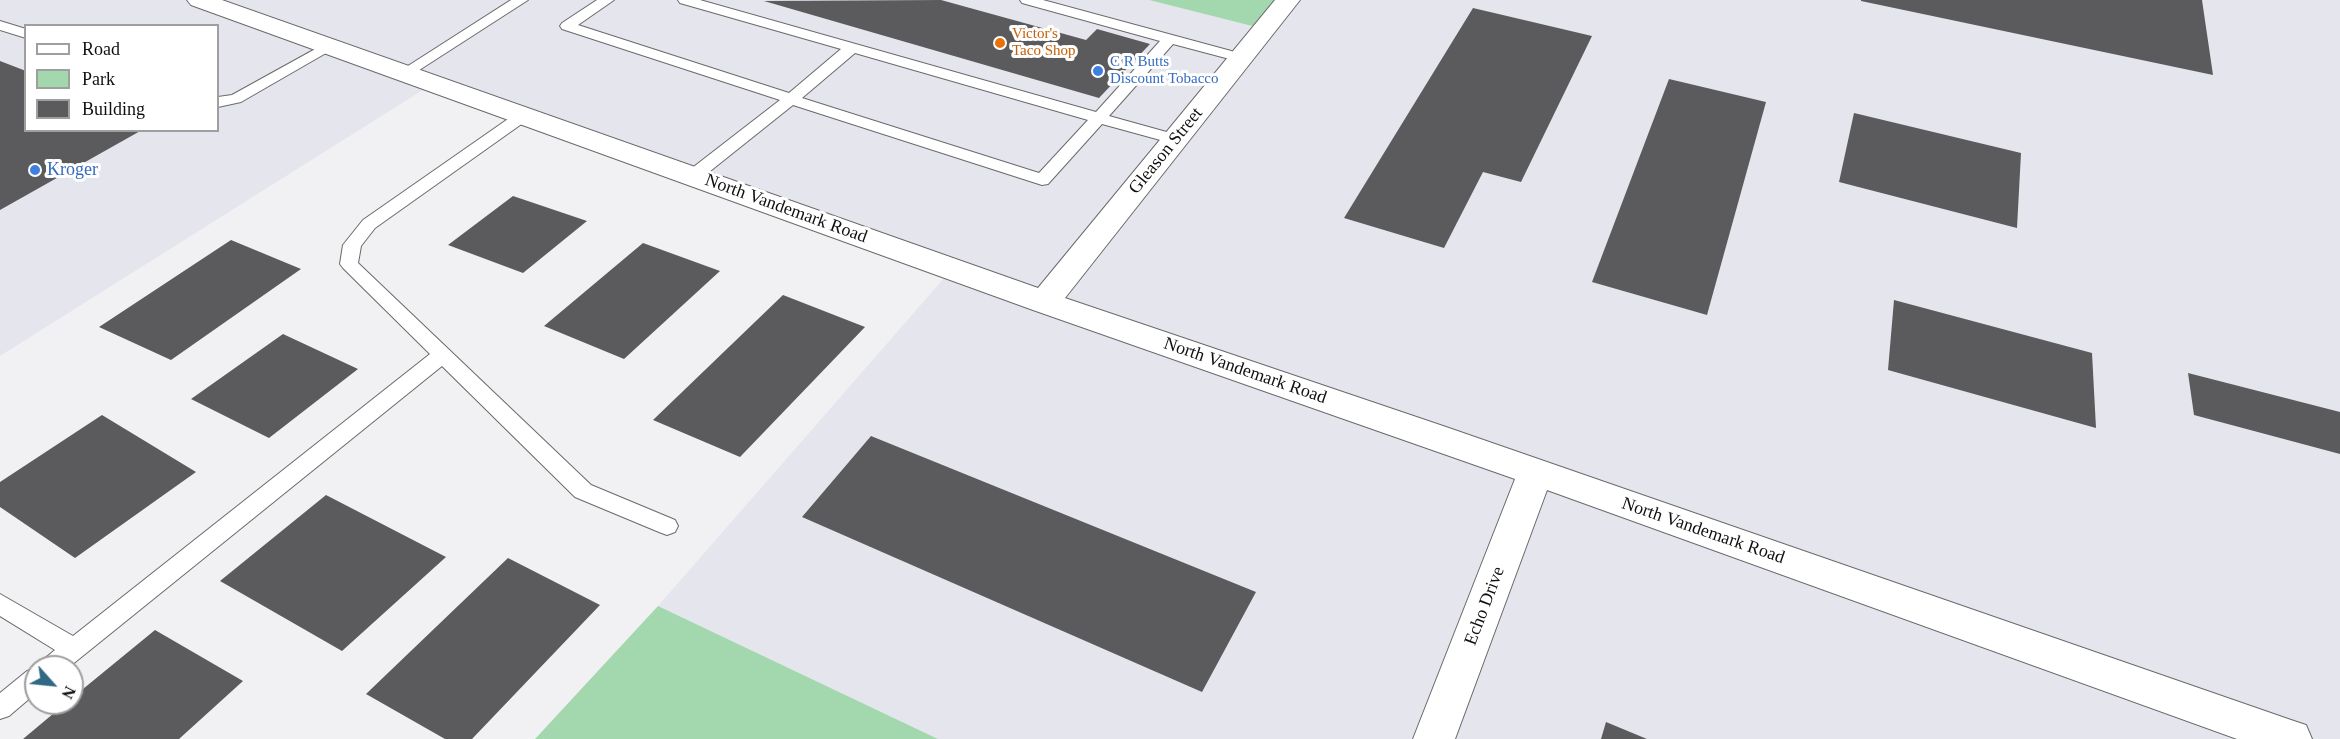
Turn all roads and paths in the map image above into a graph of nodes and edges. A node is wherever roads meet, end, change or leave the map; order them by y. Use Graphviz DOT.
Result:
graph roads {
  1 [pos="199,0"];
  2 [pos="521,0"];
  3 [pos="607,0"];
  4 [pos="685,0"];
  5 [pos="1027,0"];
  6 [pos="1288,0"];
  7 [pos="0,25"];
  8 [pos="24,33"];
  9 [pos="1170,39"];
  10 [pos="328,46"];
  11 [pos="853,47"];
  12 [pos="1241,58"];
  13 [pos="405,73"];
  14 [pos="791,99"];
  15 [pos="219,102"];
  16 [pos="524,115"];
  17 [pos="1099,118"];
  18 [pos="1175,139"];
  19 [pos="693,176"];
  20 [pos="1044,302"];
  21 [pos="442,355"];
  22 [pos="1536,472"];
  23 [pos="667,526"];
  24 [pos="0,604"];
  25 [pos="74,649"];
  26 [pos="66,655"];
  27 [pos="24,689"];
  28 [pos="0,708"];
  29 [pos="1434,739"];
  30 [pos="2291,739"];
  1 -- 10 [label="street, North Vandemark Road"];
  2 -- 13 [label="lane"];
  3 -- 14 [label="lane"];
  4 -- 11 [label="lane"];
  5 -- 9 [label="lane"];
  6 -- 12 [label="street, Gleason Street"];
  7 -- 8 [label="lane"];
  9 -- 12 [label="lane"];
  9 -- 17 [label="lane"];
  10 -- 13 [label="street, North Vandemark Road"];
  10 -- 15 [label="lane"];
  11 -- 14 [label="lane"];
  11 -- 17 [label="lane"];
  12 -- 18 [label="street, Gleason Street"];
  13 -- 16 [label="street, North Vandemark Road"];
  14 -- 17 [label="lane"];
  14 -- 19 [label="lane"];
  16 -- 19 [label="street, North Vandemark Road"];
  16 -- 21 [label="lane"];
  17 -- 18 [label="lane"];
  18 -- 20 [label="street, Gleason Street"];
  19 -- 20 [label="street, North Vandemark Road"];
  20 -- 22 [label="street, North Vandemark Road"];
  21 -- 23 [label="lane"];
  21 -- 25 [label="lane"];
  22 -- 29 [label="street, Echo Drive"];
  22 -- 30 [label="street, North Vandemark Road"];
  24 -- 25 [label="lane"];
  25 -- 26 [label="lane"];
  27 -- 28 [label="lane"];
}
